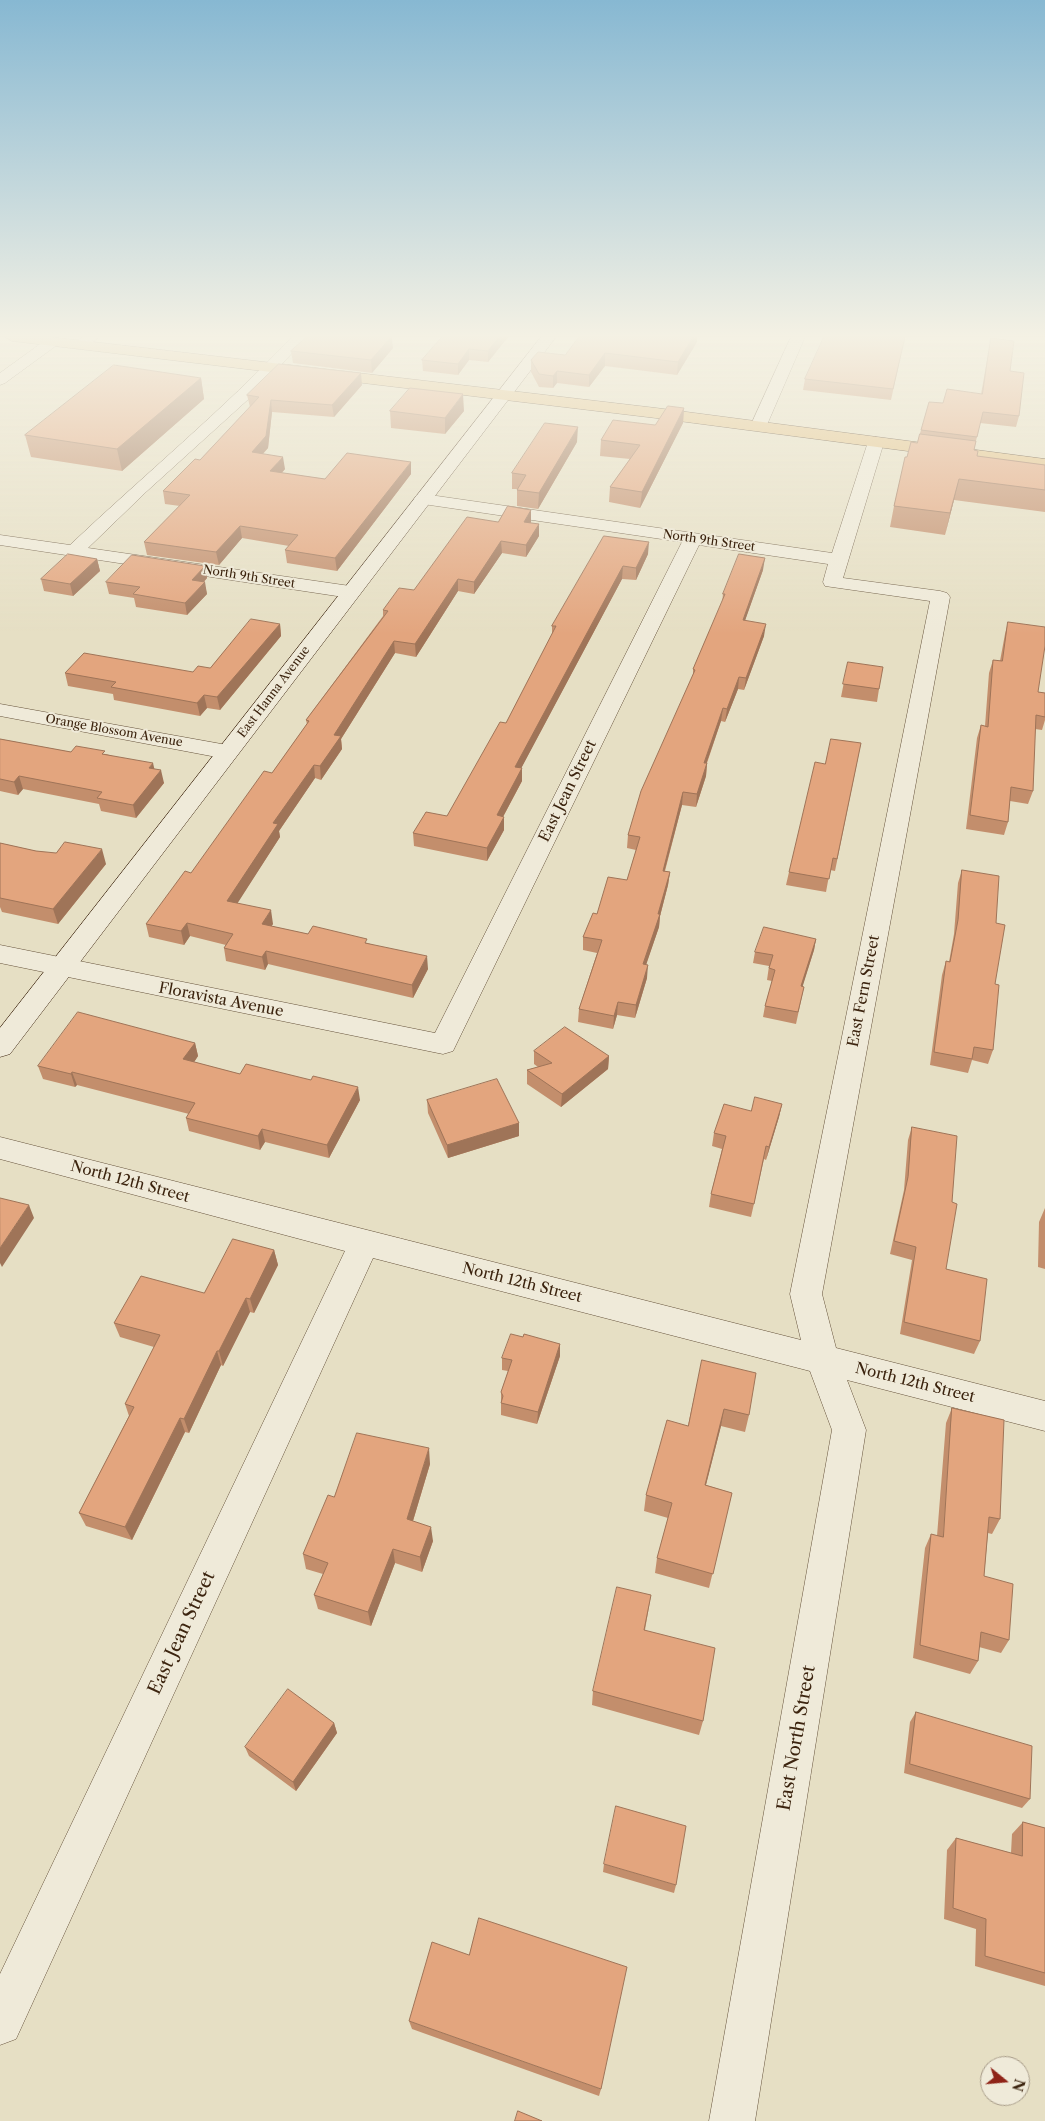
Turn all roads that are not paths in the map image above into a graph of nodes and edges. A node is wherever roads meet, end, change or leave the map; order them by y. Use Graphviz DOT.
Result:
graph roads {
  1 [pos="198,436"];
  2 [pos="471,436"];
  3 [pos="829,436"];
  4 [pos="876,442"];
  5 [pos="1045,464"];
  6 [pos="423,499"];
  7 [pos="693,538"];
  8 [pos="0,540"];
  9 [pos="74,551"];
  10 [pos="839,560"];
  11 [pos="350,592"];
  12 [pos="0,710"];
  13 [pos="227,752"];
  14 [pos="0,954"];
  15 [pos="62,968"];
  16 [pos="443,1044"];
  17 [pos="0,1047"];
  18 [pos="0,1148"];
  19 [pos="364,1243"];
  20 [pos="822,1359"];
  21 [pos="1045,1416"];
  22 [pos="0,2023"];
  23 [pos="732,2121"];
  1 -- 9 [label="street"];
  2 -- 6 [label="street, East Hanna Avenue"];
  3 -- 4 [label="main road"];
  4 -- 5 [label="main road"];
  4 -- 10 [label="street"];
  6 -- 7 [label="street, North 9th Street"];
  6 -- 11 [label="street, East Hanna Avenue"];
  7 -- 10 [label="street, North 9th Street"];
  7 -- 16 [label="street, East Jean Street"];
  8 -- 9 [label="street, North 9th Street"];
  9 -- 11 [label="street, North 9th Street"];
  10 -- 20 [label="street, East Fern Street"];
  11 -- 13 [label="street, East Hanna Avenue"];
  12 -- 13 [label="street, Orange Blossom Avenue"];
  13 -- 15 [label="street, East Hanna Avenue"];
  14 -- 15 [label="street, Floravista Avenue"];
  15 -- 16 [label="street, Floravista Avenue"];
  15 -- 17 [label="street, East Hanna Avenue"];
  18 -- 19 [label="street, North 12th Street"];
  19 -- 20 [label="street, North 12th Street"];
  19 -- 22 [label="street, East Jean Street"];
  20 -- 21 [label="street, North 12th Street"];
  20 -- 23 [label="street, East North Street"];
}
